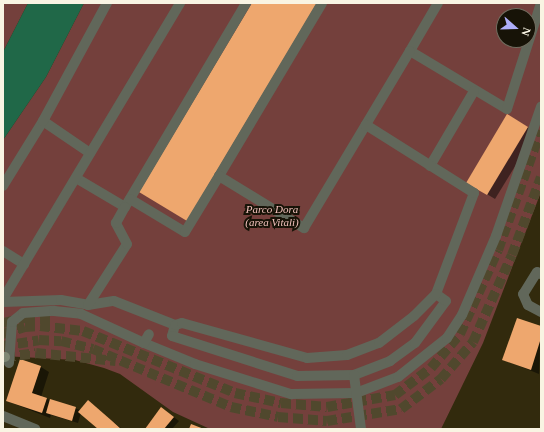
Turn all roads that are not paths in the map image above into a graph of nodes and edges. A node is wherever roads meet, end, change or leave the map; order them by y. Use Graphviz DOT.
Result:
graph roads {
  1 [pos="107,3"];
  2 [pos="180,3"];
  3 [pos="246,3"];
  4 [pos="322,3"];
  5 [pos="438,3"];
  6 [pos="541,3"];
  7 [pos="410,51"];
  8 [pos="474,91"];
  9 [pos="541,108"];
  10 [pos="43,121"];
  11 [pos="366,125"];
  12 [pos="90,153"];
  13 [pos="430,166"];
  14 [pos="219,176"];
  15 [pos="76,178"];
  16 [pos="3,186"];
  17 [pos="128,203"];
  18 [pos="3,251"];
  19 [pos="24,264"];
  20 [pos="541,274"];
  21 [pos="436,294"];
  22 [pos="3,301"];
  23 [pos="88,305"];
  24 [pos="541,312"];
  25 [pos="175,325"];
  26 [pos="6,359"];
  27 [pos="354,376"];
  28 [pos="356,393"];
  29 [pos="3,416"];
  30 [pos="36,429"];
  31 [pos="361,429"];
  1 -- 10 [label="street"];
  2 -- 12 [label="street"];
  3 -- 17 [label="street"];
  4 -- 14 [label="street"];
  5 -- 7 [label="street"];
  6 -- 8 [label="street"];
  7 -- 8 [label="street"];
  7 -- 11 [label="street"];
  8 -- 13 [label="street"];
  9 -- 28 [label="street"];
  10 -- 12 [label="street"];
  10 -- 16 [label="street"];
  11 -- 13 [label="street"];
  11 -- 14 [label="street"];
  12 -- 15 [label="street"];
  13 -- 21 [label="street"];
  14 -- 17 [label="street"];
  15 -- 17 [label="street"];
  15 -- 19 [label="street"];
  17 -- 23 [label="street"];
  18 -- 19 [label="street"];
  19 -- 22 [label="street"];
  20 -- 24 [label="street"];
  21 -- 25 [label="street"];
  21 -- 27 [label="street"];
  22 -- 23 [label="street"];
  23 -- 25 [label="street"];
  25 -- 27 [label="street"];
  26 -- 28 [label="street"];
  27 -- 28 [label="street"];
  28 -- 31 [label="street"];
  29 -- 30 [label="street"];
}
